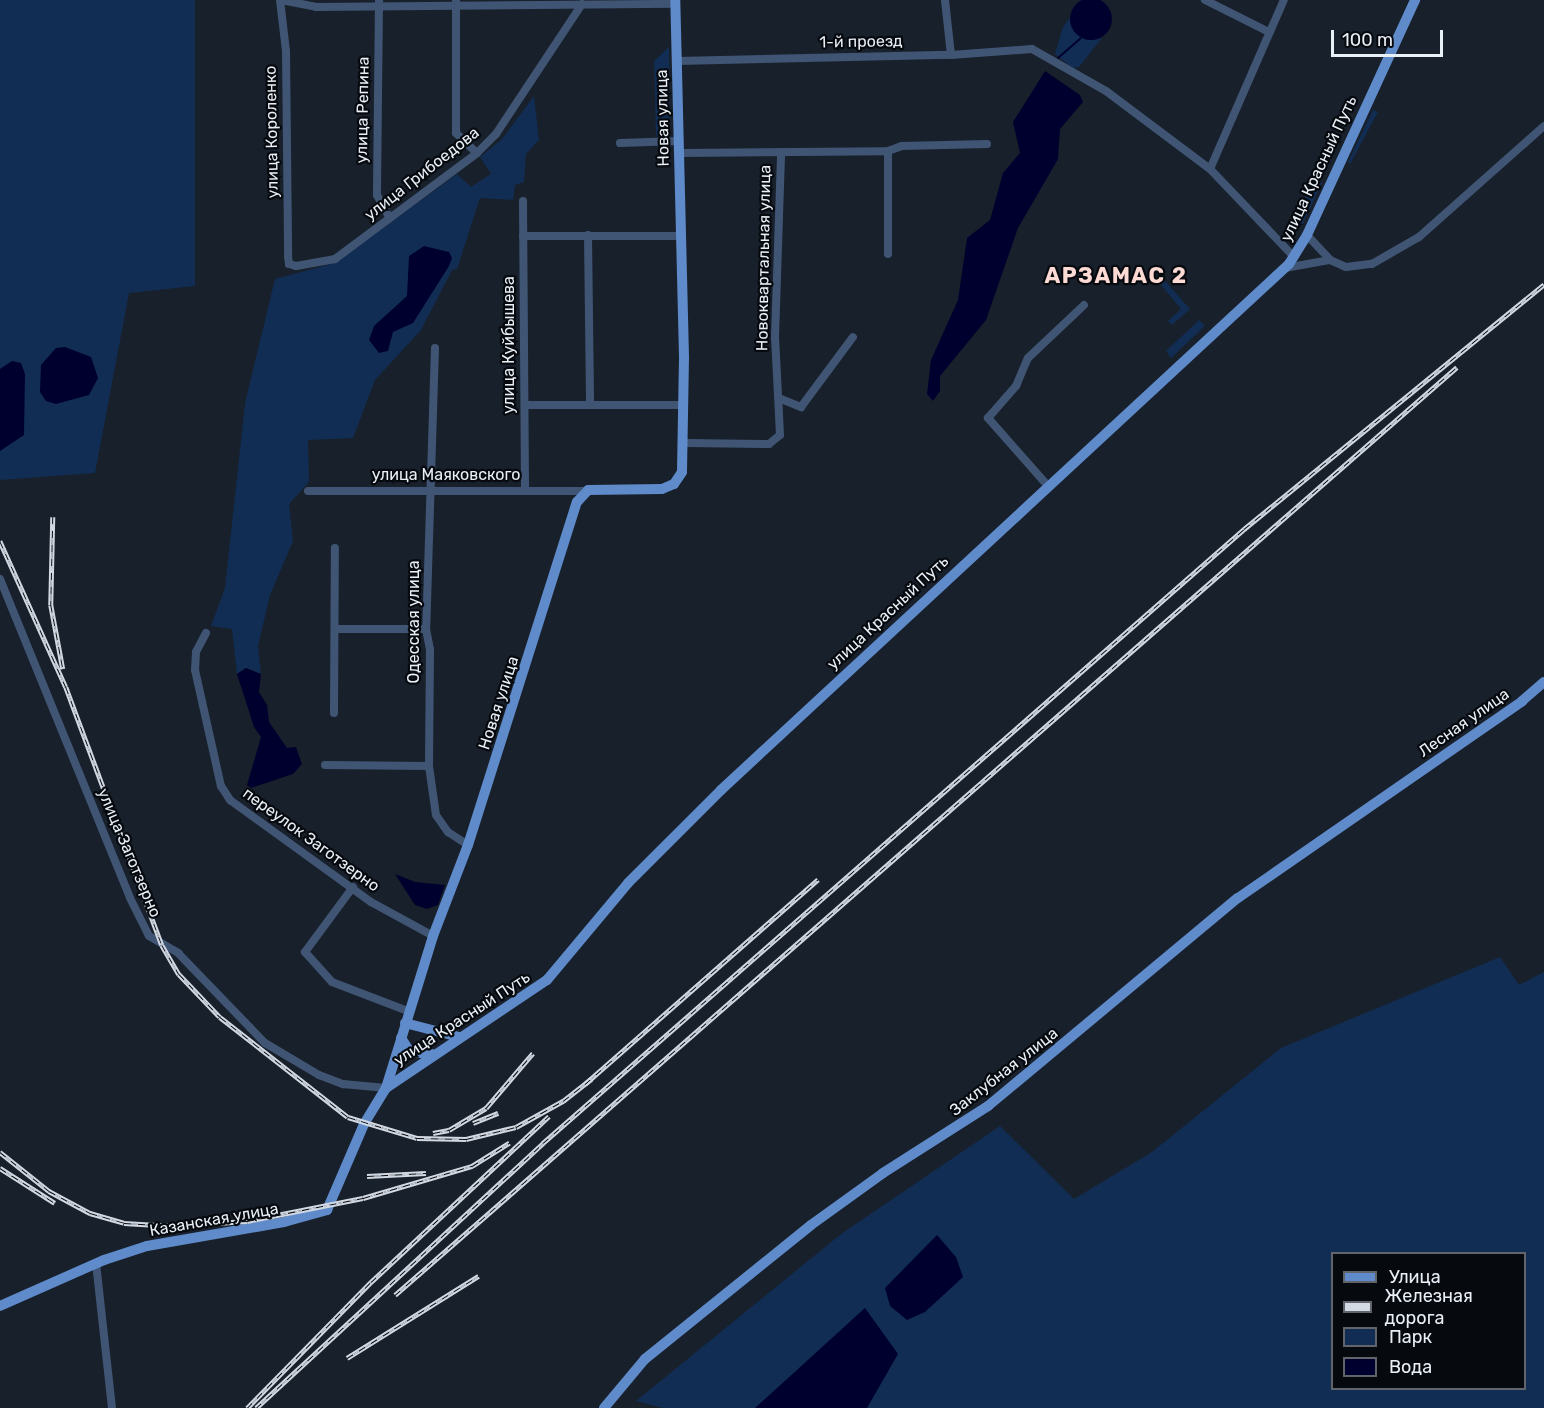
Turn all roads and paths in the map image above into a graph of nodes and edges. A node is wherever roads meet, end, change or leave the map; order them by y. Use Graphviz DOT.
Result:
graph roads {
  1 [pos="280,0"];
  2 [pos="945,0"];
  3 [pos="1205,0"];
  4 [pos="1284,0"];
  5 [pos="1415,0"];
  6 [pos="456,2"];
  7 [pos="675,2"];
  8 [pos="379,3"];
  9 [pos="582,4"];
  10 [pos="1269,32"];
  11 [pos="951,55"];
  12 [pos="677,61"];
  13 [pos="1544,126"];
  14 [pos="679,141"];
  15 [pos="620,143"];
  16 [pos="987,144"];
  17 [pos="782,152"];
  18 [pos="888,152"];
  19 [pos="477,153"];
  20 [pos="679,153"];
  21 [pos="1210,169"];
  22 [pos="523,201"];
  23 [pos="390,218"];
  24 [pos="1307,235"];
  25 [pos="524,236"];
  26 [pos="588,236"];
  27 [pos="681,236"];
  28 [pos="888,254"];
  29 [pos="1294,257"];
  30 [pos="1330,260"];
  31 [pos="289,264"];
  32 [pos="1285,268"];
  33 [pos="1084,304"];
  34 [pos="853,337"];
  35 [pos="435,348"];
  36 [pos="781,399"];
  37 [pos="590,403"];
  38 [pos="525,405"];
  39 [pos="684,405"];
  40 [pos="685,443"];
  41 [pos="1048,486"];
  42 [pos="432,489"];
  43 [pos="525,490"];
  44 [pos="308,491"];
  45 [pos="584,491"];
  46 [pos="335,548"];
  47 [pos="0,579"];
  48 [pos="336,629"];
  49 [pos="426,629"];
  50 [pos="206,633"];
  51 [pos="1544,682"];
  52 [pos="334,713"];
  53 [pos="325,765"];
  54 [pos="429,766"];
  55 [pos="1399,787"];
  56 [pos="468,845"];
  57 [pos="353,887"];
  58 [pos="433,936"];
  59 [pos="408,1011"];
  60 [pos="405,1023"];
  61 [pos="460,1037"];
  62 [pos="401,1038"];
  63 [pos="432,1054"];
  64 [pos="386,1088"];
  65 [pos="332,1204"];
  66 [pos="96,1263"];
  67 [pos="0,1305"];
  68 [pos="112,1408"];
  69 [pos="604,1408"];
  1 -- 8 [label="street"];
  1 -- 31 [label="street, улица Короленко"];
  2 -- 11 [label="street"];
  3 -- 10 [label="street"];
  4 -- 10 [label="street"];
  5 -- 24 [label="main road, улица Красный Путь"];
  6 -- 8 [label="street"];
  6 -- 9 [label="street"];
  6 -- 19 [label="street"];
  7 -- 9 [label="street"];
  7 -- 12 [label="main road, Новая улица"];
  8 -- 23 [label="street, улица Репина"];
  9 -- 19 [label="street, улица Грибоедова"];
  10 -- 21 [label="street"];
  11 -- 12 [label="street, 1-й проезд"];
  11 -- 21 [label="street, 1-й проезд"];
  12 -- 14 [label="main road, Новая улица"];
  13 -- 30 [label="street"];
  14 -- 15 [label="street"];
  14 -- 20 [label="main road, Новая улица"];
  16 -- 18 [label="street, Новоквартальная улица"];
  17 -- 18 [label="street, Новоквартальная улица"];
  17 -- 20 [label="street, Новоквартальная улица"];
  17 -- 36 [label="street, Новоквартальная улица"];
  18 -- 28 [label="street"];
  19 -- 23 [label="street, улица Грибоедова"];
  20 -- 27 [label="main road, Новая улица"];
  21 -- 29 [label="street"];
  22 -- 25 [label="street, улица Куйбышева"];
  23 -- 31 [label="street, улица Грибоедова"];
  24 -- 29 [label="main road, улица Красный Путь"];
  24 -- 30 [label="street"];
  25 -- 26 [label="street"];
  25 -- 38 [label="street, улица Куйбышева"];
  26 -- 27 [label="street"];
  26 -- 37 [label="street"];
  27 -- 39 [label="main road, Новая улица"];
  29 -- 32 [label="main road, улица Красный Путь"];
  30 -- 32 [label="street"];
  32 -- 41 [label="main road, улица Красный Путь"];
  33 -- 41 [label="street"];
  34 -- 36 [label="street"];
  35 -- 42 [label="street, Одесская улица"];
  36 -- 40 [label="street, Новоквартальная улица"];
  37 -- 38 [label="street"];
  37 -- 39 [label="street"];
  38 -- 43 [label="street, улица Куйбышева"];
  39 -- 40 [label="main road, Новая улица"];
  40 -- 45 [label="main road, Новая улица"];
  41 -- 61 [label="main road, улица Красный Путь"];
  42 -- 43 [label="street, улица Маяковского"];
  42 -- 44 [label="street, улица Маяковского"];
  42 -- 49 [label="street, Одесская улица"];
  43 -- 45 [label="street, улица Маяковского"];
  45 -- 56 [label="main road, Новая улица"];
  46 -- 48 [label="street"];
  47 -- 64 [label="street, улица Заготзерно"];
  48 -- 49 [label="street"];
  48 -- 52 [label="street"];
  49 -- 54 [label="street, Одесская улица"];
  50 -- 57 [label="street, переулок Заготзерно"];
  51 -- 55 [label="main road, Лесная улица"];
  53 -- 54 [label="street"];
  54 -- 56 [label="street, Одесская улица"];
  55 -- 69 [label="main road, Заклубная улица"];
  56 -- 58 [label="main road, Новая улица"];
  57 -- 58 [label="street, переулок Заготзерно"];
  57 -- 59 [label="street"];
  58 -- 59 [label="main road, Новая улица"];
  59 -- 60 [label="main road, Новая улица"];
  60 -- 61 [label="main road"];
  60 -- 62 [label="main road, Новая улица"];
  61 -- 63 [label="main road, улица Красный Путь"];
  62 -- 63 [label="main road"];
  62 -- 64 [label="main road, Новая улица"];
  63 -- 64 [label="main road, улица Красный Путь"];
  64 -- 65 [label="main road, улица Красный Путь"];
  65 -- 66 [label="main road, Казанская улица"];
  66 -- 67 [label="main road, Казанская улица"];
  66 -- 68 [label="street"];
}
